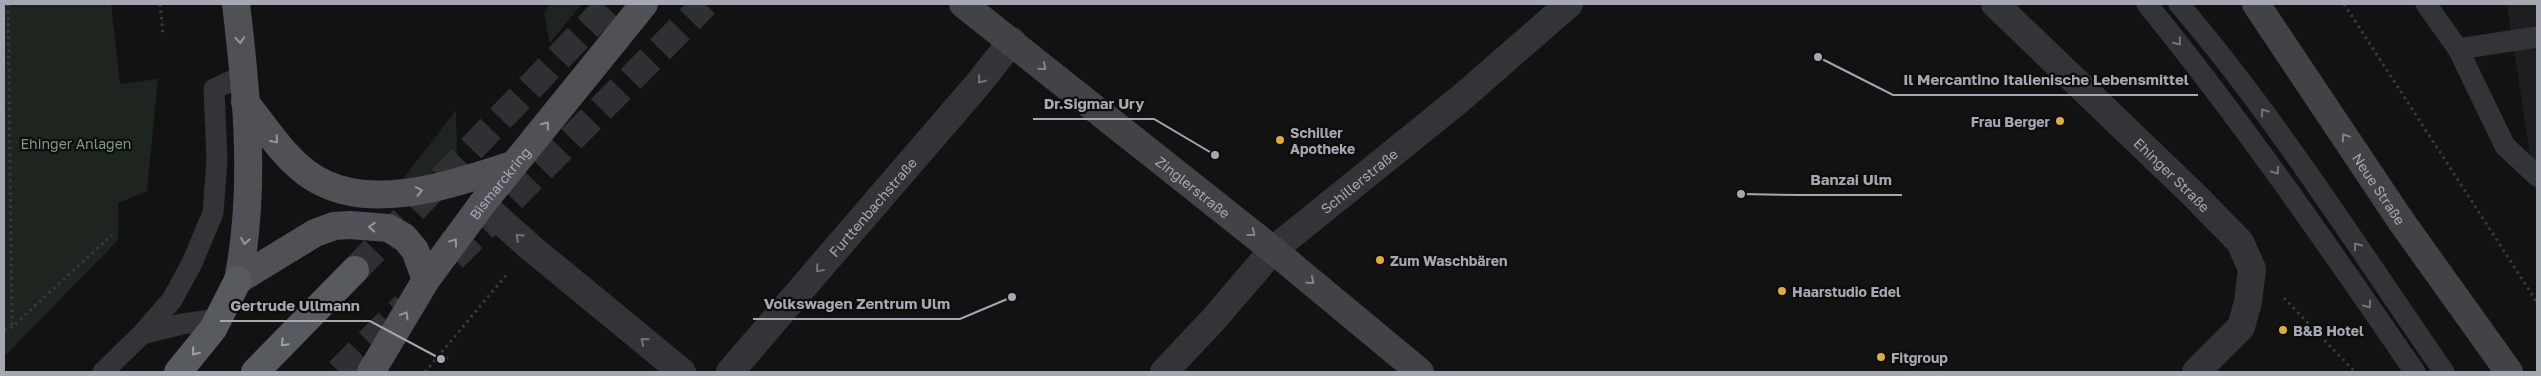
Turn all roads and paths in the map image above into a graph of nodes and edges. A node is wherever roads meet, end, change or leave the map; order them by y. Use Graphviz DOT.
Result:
graph roads {
  1 [pos="8,4"];
  2 [pos="160,4"];
  3 [pos="236,4"];
  4 [pos="644,4"];
  5 [pos="963,4"];
  6 [pos="1569,4"];
  7 [pos="1995,4"];
  8 [pos="2147,4"];
  9 [pos="2179,4"];
  10 [pos="2256,4"];
  11 [pos="2344,4"];
  12 [pos="2426,4"];
  13 [pos="163,34"];
  14 [pos="2537,37"];
  15 [pos="1012,42"];
  16 [pos="2458,49"];
  17 [pos="244,89"];
  18 [pos="513,165"];
  19 [pos="2537,176"];
  20 [pos="482,204"];
  21 [pos="2401,221"];
  22 [pos="112,235"];
  23 [pos="530,247"];
  24 [pos="1273,250"];
  25 [pos="2252,269"];
  26 [pos="355,270"];
  27 [pos="238,280"];
  28 [pos="426,280"];
  29 [pos="2537,302"];
  30 [pos="218,319"];
  31 [pos="12,327"];
  32 [pos="4,330"];
  33 [pos="142,334"];
  34 [pos="441,353"];
  35 [pos="448,360"];
  36 [pos="104,372"];
  37 [pos="178,372"];
  38 [pos="255,372"];
  39 [pos="371,372"];
  40 [pos="424,372"];
  41 [pos="682,372"];
  42 [pos="730,372"];
  43 [pos="1164,372"];
  44 [pos="1420,372"];
  45 [pos="2196,372"];
  46 [pos="2355,372"];
  47 [pos="2415,372"];
  48 [pos="2444,372"];
  49 [pos="2485,372"];
  50 [pos="2509,372"];
  1 -- 31 [label="path"];
  2 -- 13 [label="path"];
  3 -- 17 [label="main road, one-way"];
  18 -- 4 [label="main road, Bismarckring, one-way"];
  5 -- 15 [label="main road, Zinglerstraße"];
  6 -- 24 [label="street, Schillerstraße"];
  7 -- 25 [label="street, Ehinger Straße"];
  8 -- 47 [label="lane, one-way"];
  48 -- 9 [label="lane, one-way"];
  21 -- 10 [label="main road, Neue Straße, one-way"];
  11 -- 29 [label="path"];
  12 -- 16 [label="lane"];
  14 -- 16 [label="lane"];
  15 -- 24 [label="main road, Zinglerstraße, one-way"];
  15 -- 42 [label="street, Furttenbachstraße, one-way"];
  16 -- 19 [label="lane"];
  17 -- 18 [label="main road, one-way"];
  17 -- 27 [label="main road, one-way"];
  17 -- 33 [label="lane"];
  18 -- 20 [label="main road, Bismarckring"];
  23 -- 20 [label="street, one-way"];
  28 -- 20 [label="main road, Bismarckring, one-way"];
  21 -- 49 [label="main road"];
  21 -- 50 [label="main road, Neue Straße"];
  22 -- 31 [label="path"];
  23 -- 34 [label="path"];
  41 -- 23 [label="street, one-way"];
  24 -- 43 [label="street, Schillerstraße"];
  24 -- 44 [label="main road, Zinglerstraße, one-way"];
  25 -- 45 [label="street"];
  25 -- 46 [label="path"];
  26 -- 38 [label="highway, one-way"];
  28 -- 27 [label="main road, one-way"];
  27 -- 30 [label="highway"];
  39 -- 28 [label="main road, Bismarckring, one-way"];
  30 -- 33 [label="lane"];
  30 -- 37 [label="highway, one-way"];
  31 -- 32 [label="path"];
  33 -- 36 [label="lane"];
  34 -- 35 [label="path"];
  34 -- 40 [label="path"];
}
